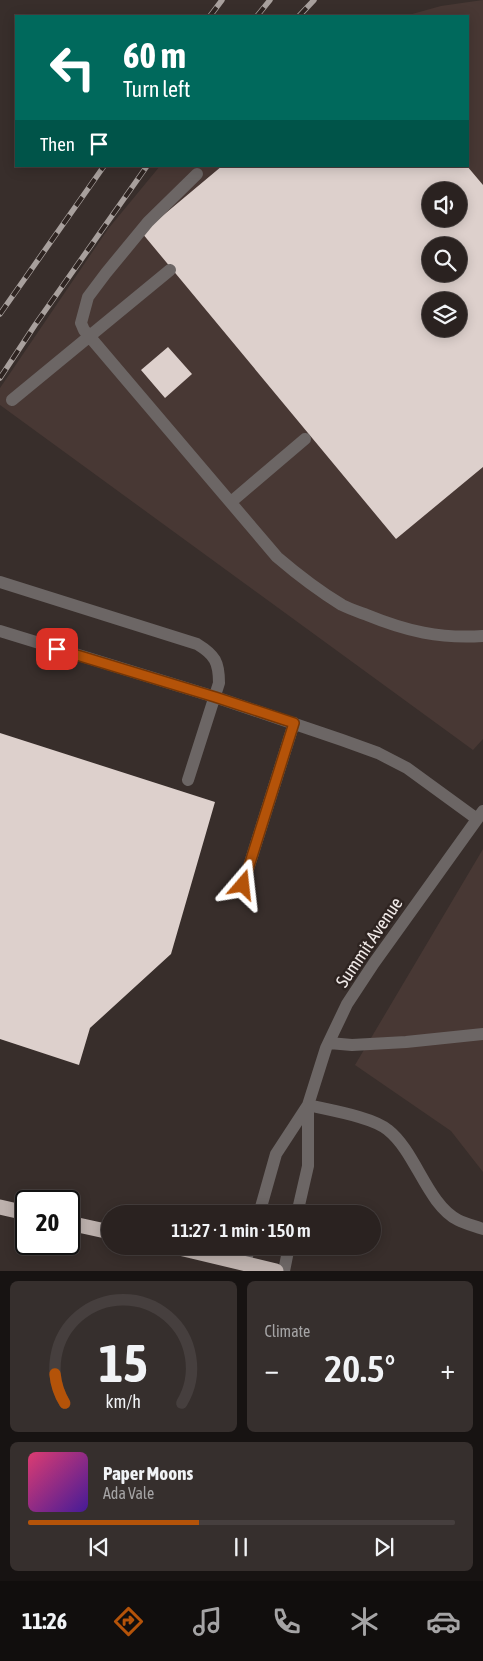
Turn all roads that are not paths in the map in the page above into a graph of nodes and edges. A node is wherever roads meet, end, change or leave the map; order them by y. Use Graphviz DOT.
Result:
graph roads {
  1 [pos="197,174"];
  2 [pos="170,270"];
  3 [pos="89,336"];
  4 [pos="12,400"];
  5 [pos="305,439"];
  6 [pos="230,502"];
  7 [pos="0,582"];
  8 [pos="0,631"];
  9 [pos="483,636"];
  10 [pos="215,697"];
  11 [pos="294,723"];
  12 [pos="188,780"];
  13 [pos="480,815"];
  14 [pos="243,885"];
  15 [pos="483,1034"];
  16 [pos="329,1043"];
  17 [pos="308,1105"];
  18 [pos="262,1205"];
  19 [pos="299,1205"];
  20 [pos="0,1208"];
  21 [pos="15,1211"];
  22 [pos="80,1225"];
  23 [pos="483,1229"];
  24 [pos="101,1230"];
  25 [pos="210,1255"];
  26 [pos="247,1255"];
  27 [pos="287,1255"];
  28 [pos="245,1263"];
  29 [pos="276,1271"];
  30 [pos="284,1271"];
  1 -- 3 [label="street"];
  2 -- 3 [label="street"];
  3 -- 4 [label="street"];
  3 -- 6 [label="street"];
  5 -- 6 [label="street"];
  6 -- 9 [label="street"];
  7 -- 10 [label="street"];
  8 -- 10 [label="street"];
  10 -- 11 [label="street"];
  10 -- 12 [label="street"];
  11 -- 13 [label="street"];
  11 -- 14 [label="street"];
  13 -- 16 [label="street, Summit Avenue"];
  15 -- 16 [label="street"];
  16 -- 17 [label="street, Summit Avenue"];
  17 -- 18 [label="street, Summit Avenue"];
  17 -- 19 [label="street, Summit Avenue"];
  17 -- 23 [label="street"];
  20 -- 21 [label="highway"];
  22 -- 24 [label="highway"];
  25 -- 28 [label="highway"];
  26 -- 28 [label="street"];
  27 -- 30 [label="street"];
  28 -- 29 [label="highway"];
}
